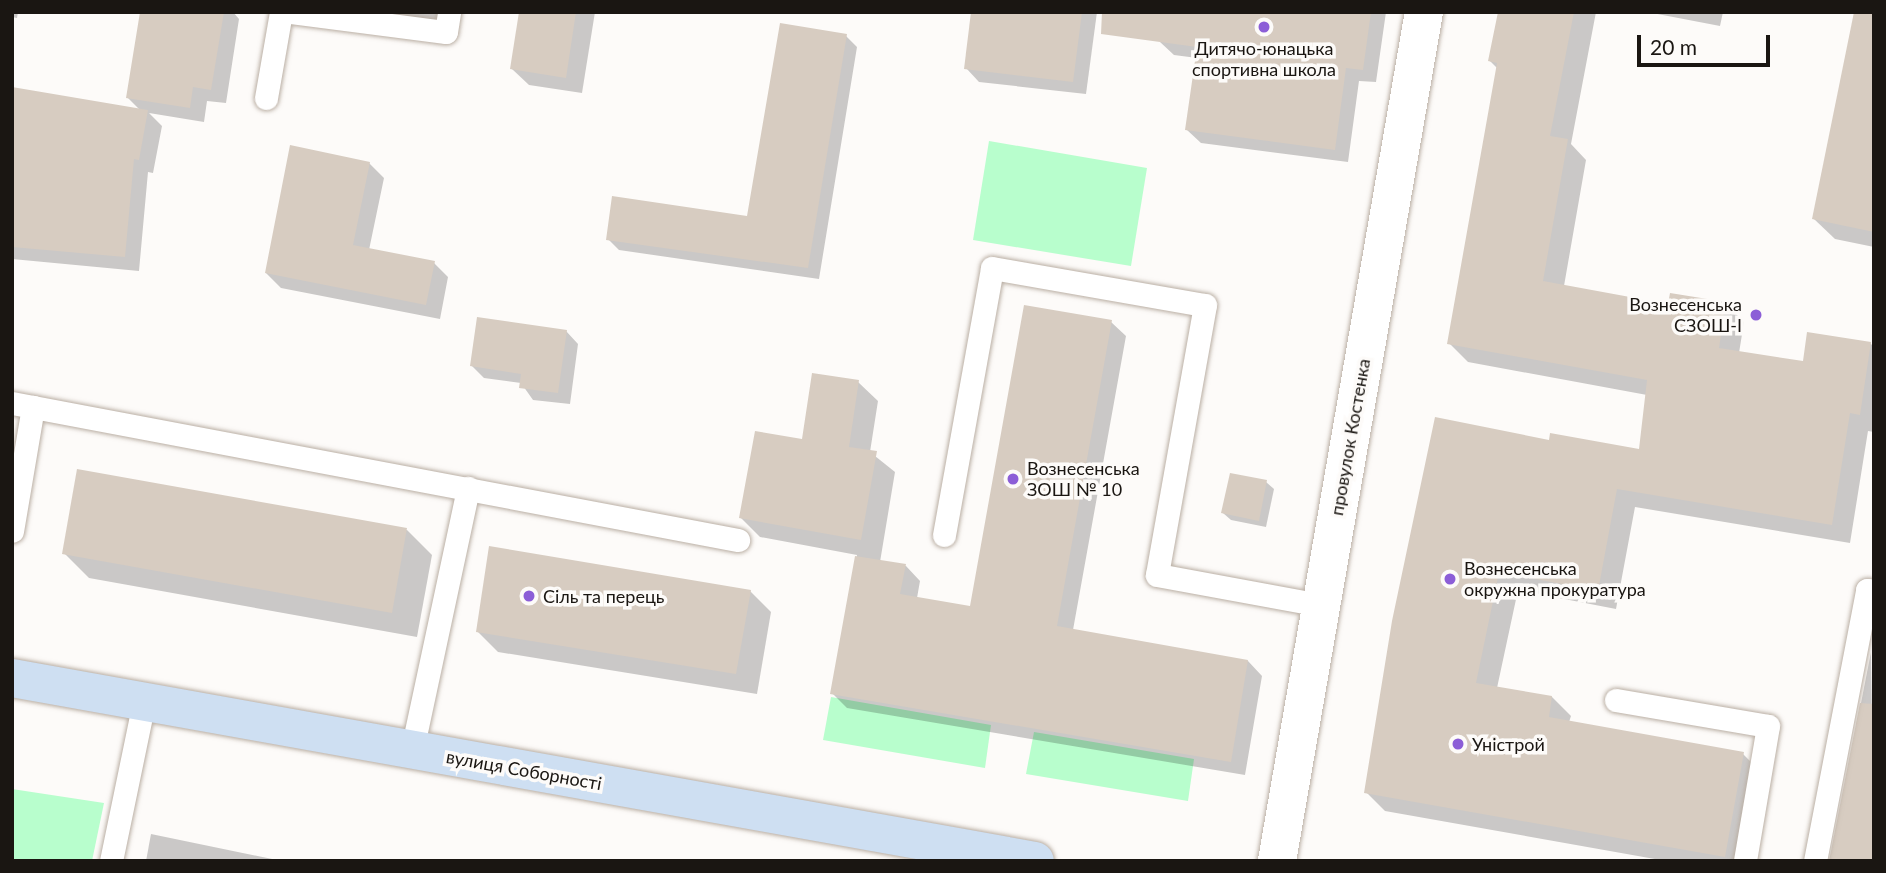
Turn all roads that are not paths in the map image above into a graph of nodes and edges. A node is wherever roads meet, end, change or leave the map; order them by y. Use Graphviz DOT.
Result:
graph roads {
  1 [pos="281,12"];
  2 [pos="291,12"];
  3 [pos="449,12"];
  4 [pos="1423,12"];
  5 [pos="266,98"];
  6 [pos="23,405"];
  7 [pos="468,488"];
  8 [pos="12,531"];
  9 [pos="944,536"];
  10 [pos="738,540"];
  11 [pos="1874,591"];
  12 [pos="1321,605"];
  13 [pos="12,678"];
  14 [pos="1616,700"];
  15 [pos="144,702"];
  16 [pos="412,750"];
  17 [pos="968,855"];
  18 [pos="111,861"];
  19 [pos="1035,861"];
  20 [pos="1277,861"];
  21 [pos="1745,861"];
  22 [pos="1815,861"];
  1 -- 5 [label="lane"];
  2 -- 3 [label="lane"];
  4 -- 12 [label="street, провулок Костенка"];
  6 -- 7 [label="lane"];
  6 -- 8 [label="lane"];
  7 -- 10 [label="lane"];
  7 -- 16 [label="lane"];
  9 -- 12 [label="lane"];
  11 -- 22 [label="lane"];
  12 -- 20 [label="street, провулок Костенка"];
  13 -- 15 [label="main road, вулиця Соборності"];
  14 -- 21 [label="lane"];
  15 -- 16 [label="main road, вулиця Соборності"];
  15 -- 18 [label="lane"];
  16 -- 17 [label="main road, вулиця Соборності"];
  17 -- 19 [label="main road, вулиця Соборності"];
}
